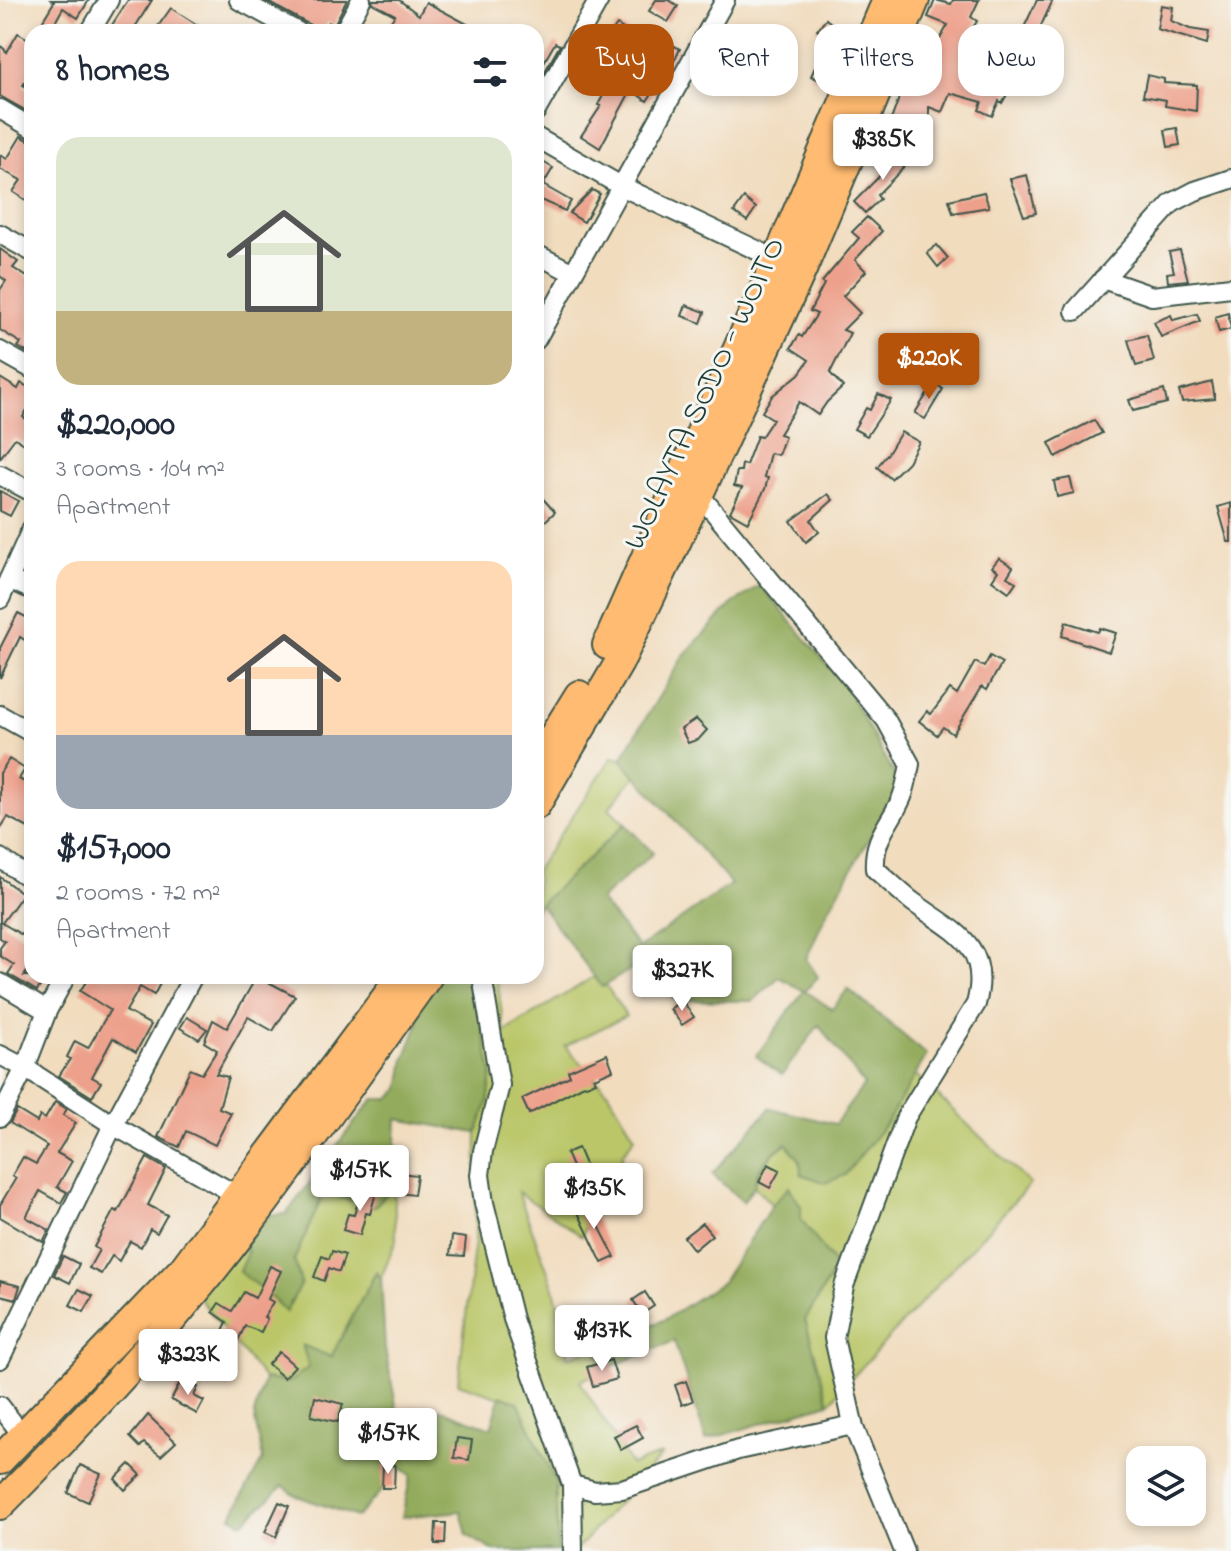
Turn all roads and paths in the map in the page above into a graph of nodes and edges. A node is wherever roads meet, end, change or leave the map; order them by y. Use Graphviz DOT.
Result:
graph roads {
  1 [pos="109,0"];
  2 [pos="239,0"];
  3 [pos="361,0"];
  4 [pos="599,0"];
  5 [pos="887,0"];
  6 [pos="915,0"];
  7 [pos="723,1"];
  8 [pos="95,24"];
  9 [pos="283,24"];
  10 [pos="348,24"];
  11 [pos="544,97"];
  12 [pos="0,109"];
  13 [pos="24,123"];
  14 [pos="544,142"];
  15 [pos="1231,179"];
  16 [pos="621,186"];
  17 [pos="0,234"];
  18 [pos="24,248"];
  19 [pos="544,258"];
  20 [pos="789,265"];
  21 [pos="573,273"];
  22 [pos="1103,279"];
  23 [pos="1231,287"];
  24 [pos="1075,311"];
  25 [pos="544,326"];
  26 [pos="0,351"];
  27 [pos="24,364"];
  28 [pos="0,475"];
  29 [pos="24,488"];
  30 [pos="699,494"];
  31 [pos="24,546"];
  32 [pos="9,579"];
  33 [pos="24,586"];
  34 [pos="0,599"];
  35 [pos="0,715"];
  36 [pos="24,728"];
  37 [pos="544,751"];
  38 [pos="544,791"];
  39 [pos="0,858"];
  40 [pos="24,874"];
  41 [pos="0,983"];
  42 [pos="62,984"];
  43 [pos="189,984"];
  44 [pos="397,984"];
  45 [pos="422,984"];
  46 [pos="483,984"];
  47 [pos="47,1011"];
  48 [pos="0,1055"];
  49 [pos="25,1068"];
  50 [pos="0,1117"];
  51 [pos="113,1125"];
  52 [pos="249,1202"];
  53 [pos="0,1359"];
  54 [pos="0,1406"];
  55 [pos="853,1425"];
  56 [pos="23,1436"];
  57 [pos="0,1460"];
  58 [pos="572,1485"];
  59 [pos="1,1502"];
  60 [pos="573,1551"];
  61 [pos="904,1551"];
  1 -- 8 [label="street"];
  2 -- 9 [label="street"];
  3 -- 10 [label="street"];
  4 -- 11 [label="street"];
  5 -- 20 [label="highway, WOLAYTA SODO - WOITO"];
  6 -- 20 [label="highway, WOLAYTA SODO - WOITO"];
  7 -- 16 [label="street"];
  12 -- 13 [label="street"];
  14 -- 16 [label="street"];
  15 -- 22 [label="street"];
  16 -- 20 [label="street"];
  16 -- 21 [label="street"];
  17 -- 18 [label="street"];
  19 -- 21 [label="street"];
  20 -- 30 [label="highway, WOLAYTA SODO - WOITO"];
  20 -- 37 [label="highway, WOLAYTA SODO - WOITO"];
  21 -- 25 [label="street"];
  22 -- 23 [label="street"];
  22 -- 24 [label="street"];
  26 -- 27 [label="street"];
  28 -- 29 [label="street"];
  30 -- 38 [label="highway, WOLAYTA SODO - WOITO"];
  30 -- 55 [label="street"];
  31 -- 32 [label="street"];
  32 -- 33 [label="street"];
  32 -- 34 [label="street"];
  35 -- 36 [label="street"];
  39 -- 40 [label="street"];
  41 -- 47 [label="street"];
  42 -- 47 [label="street"];
  43 -- 51 [label="street"];
  44 -- 52 [label="highway"];
  45 -- 52 [label="highway"];
  46 -- 58 [label="street"];
  47 -- 49 [label="street"];
  48 -- 49 [label="street"];
  49 -- 50 [label="street"];
  49 -- 51 [label="street"];
  51 -- 52 [label="street"];
  51 -- 53 [label="street"];
  52 -- 56 [label="highway"];
  52 -- 59 [label="highway"];
  54 -- 56 [label="street"];
  55 -- 58 [label="street"];
  55 -- 61 [label="street"];
  56 -- 57 [label="highway"];
  58 -- 60 [label="street"];
}
